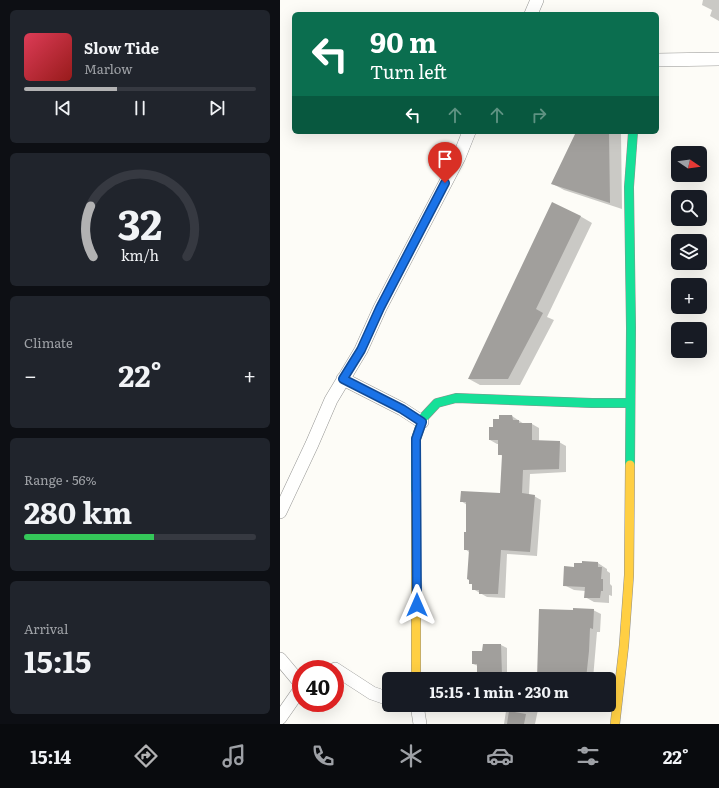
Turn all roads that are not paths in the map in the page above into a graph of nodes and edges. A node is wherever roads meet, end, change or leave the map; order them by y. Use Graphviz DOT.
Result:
graph roads {
  1 [pos="537,0"];
  2 [pos="532,12"];
  3 [pos="719,59"];
  4 [pos="659,60"];
  5 [pos="468,134"];
  6 [pos="633,134"];
  7 [pos="343,379"];
  8 [pos="630,403"];
  9 [pos="422,422"];
  10 [pos="280,512"];
  11 [pos="280,659"];
  12 [pos="416,672"];
  13 [pos="292,673"];
  14 [pos="344,675"];
  15 [pos="382,697"];
  16 [pos="292,701"];
  17 [pos="418,712"];
  18 [pos="280,718"];
  19 [pos="420,724"];
  20 [pos="615,724"];
  1 -- 2 [label="street"];
  3 -- 4 [label="street"];
  5 -- 7 [label="street"];
  6 -- 8 [label="street"];
  7 -- 9 [label="street"];
  7 -- 10 [label="street"];
  8 -- 9 [label="street"];
  8 -- 20 [label="street"];
  9 -- 12 [label="street"];
  11 -- 13 [label="street"];
  14 -- 15 [label="street"];
  16 -- 18 [label="street"];
  17 -- 19 [label="street"];
}
